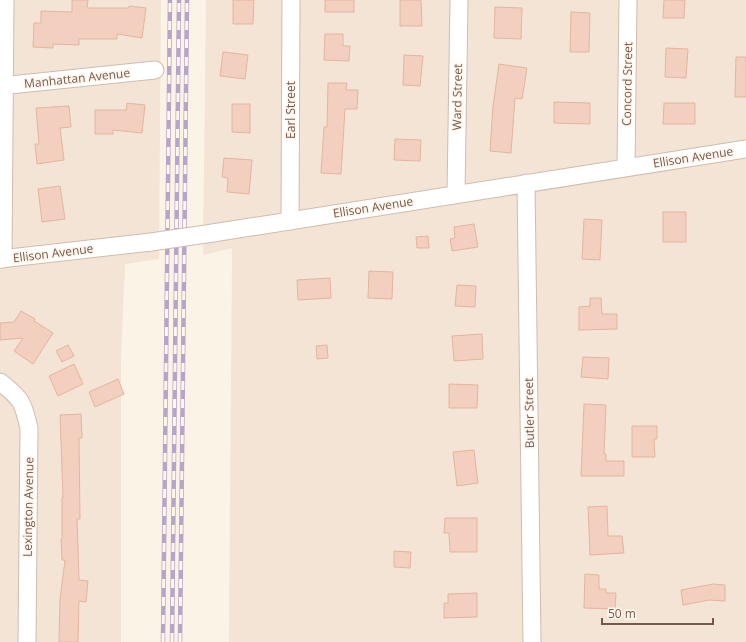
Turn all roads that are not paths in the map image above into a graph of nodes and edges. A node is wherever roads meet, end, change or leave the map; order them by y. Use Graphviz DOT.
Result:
graph roads {
  1 [pos="5,0"];
  2 [pos="291,0"];
  3 [pos="458,0"];
  4 [pos="628,0"];
  5 [pos="155,70"];
  6 [pos="2,86"];
  7 [pos="746,149"];
  8 [pos="626,167"];
  9 [pos="526,183"];
  10 [pos="456,194"];
  11 [pos="290,221"];
  12 [pos="1,259"];
  13 [pos="0,382"];
  14 [pos="27,642"];
  15 [pos="532,642"];
  1 -- 6 [label="street"];
  2 -- 11 [label="street, Earl Street"];
  3 -- 10 [label="street, Ward Street"];
  4 -- 8 [label="street, Concord Street"];
  5 -- 6 [label="street, Manhattan Avenue"];
  6 -- 12 [label="street"];
  7 -- 8 [label="street, Ellison Avenue"];
  8 -- 9 [label="street, Ellison Avenue"];
  9 -- 10 [label="street, Ellison Avenue"];
  9 -- 15 [label="street, Butler Street"];
  10 -- 11 [label="street, Ellison Avenue"];
  11 -- 12 [label="street, Ellison Avenue, bridge"];
  13 -- 14 [label="street, Lexington Avenue"];
}
